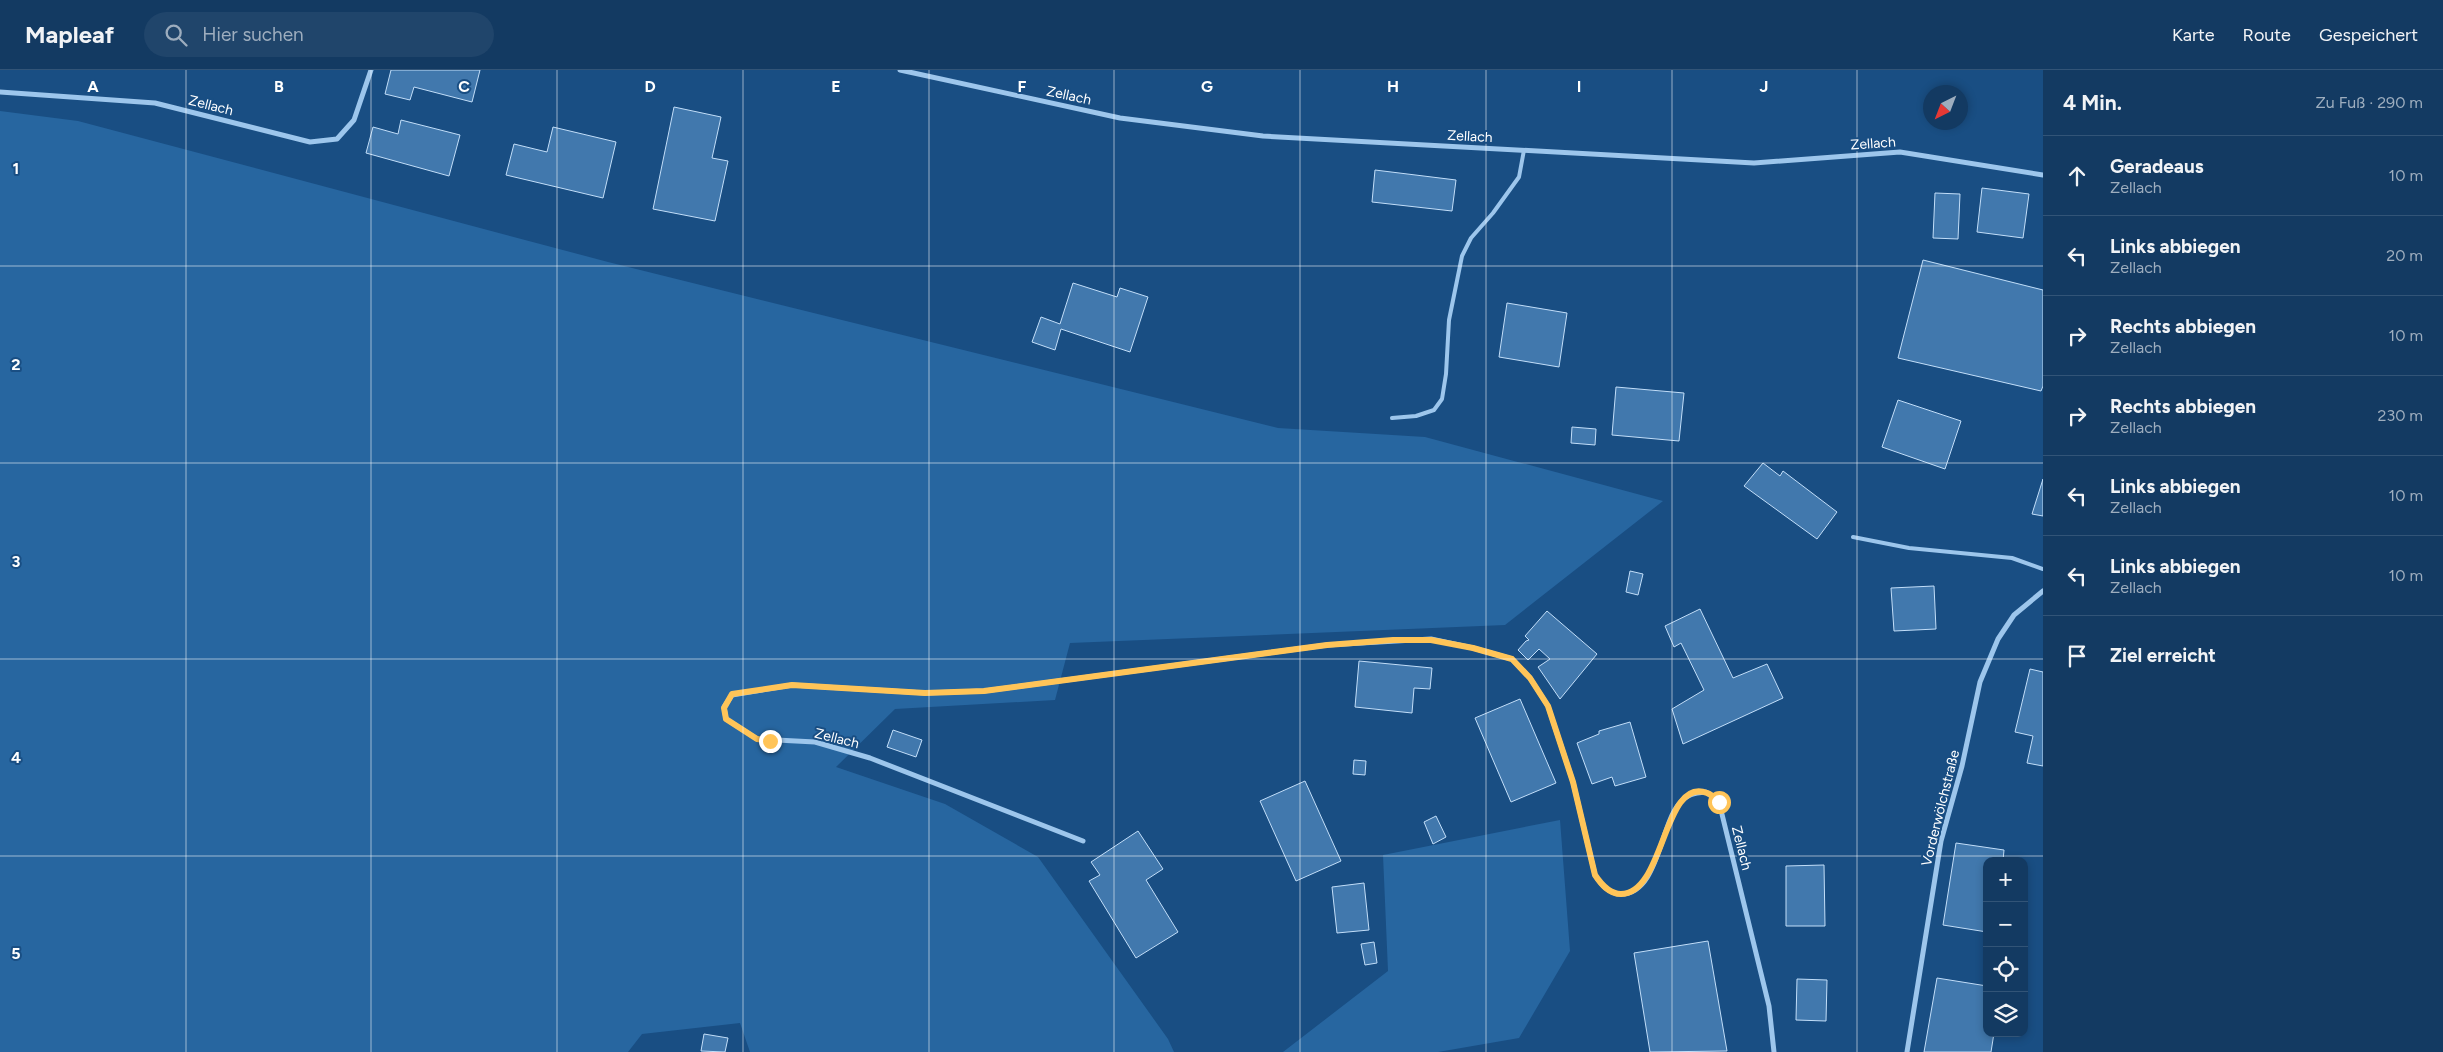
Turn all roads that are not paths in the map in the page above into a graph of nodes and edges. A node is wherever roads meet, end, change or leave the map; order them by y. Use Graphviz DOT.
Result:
graph roads {
  1 [pos="371,70"];
  2 [pos="900,70"];
  3 [pos="0,92"];
  4 [pos="1524,150"];
  5 [pos="2043,175"];
  6 [pos="1392,418"];
  7 [pos="1853,537"];
  8 [pos="2043,569"];
  9 [pos="2043,591"];
  10 [pos="1083,841"];
  11 [pos="1774,1052"];
  12 [pos="1907,1052"];
  1 -- 3 [label="street, Zellach"];
  2 -- 4 [label="street, Zellach"];
  4 -- 5 [label="street, Zellach"];
  4 -- 6 [label="lane"];
  7 -- 8 [label="lane"];
  9 -- 12 [label="street, Vorderwölchstraße"];
  10 -- 11 [label="street, Zellach"];
}
